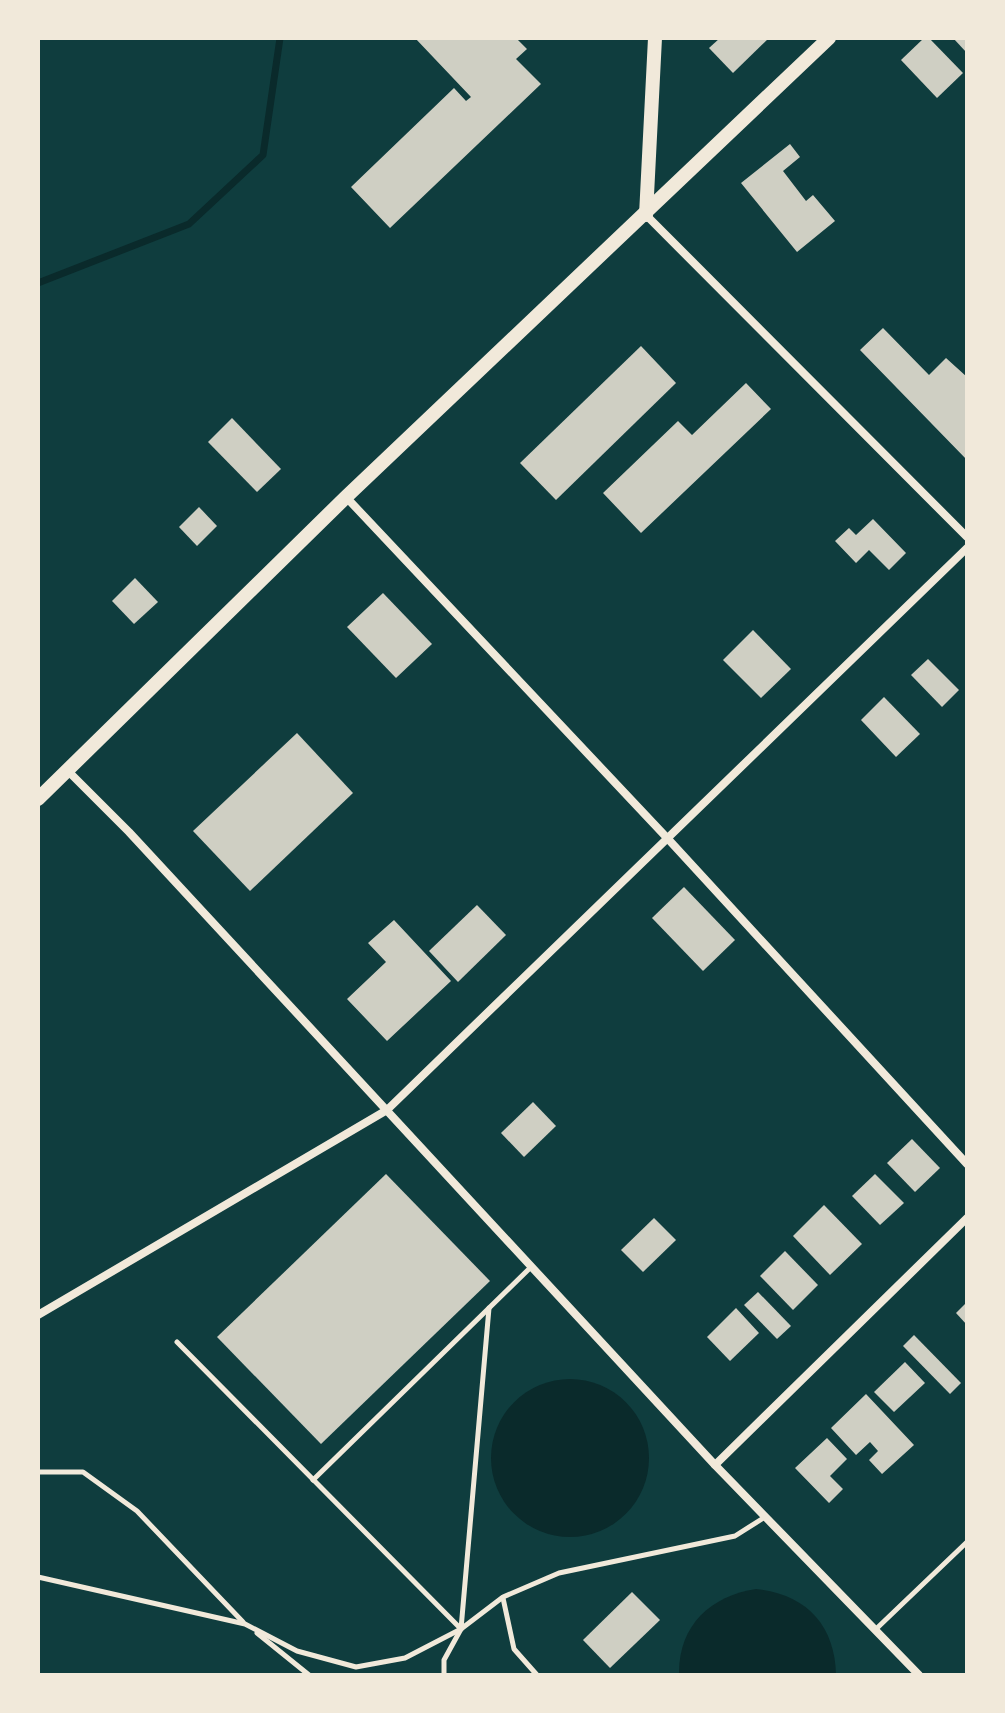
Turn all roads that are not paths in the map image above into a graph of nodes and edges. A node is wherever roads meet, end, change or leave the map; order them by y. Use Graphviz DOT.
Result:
graph roads {
  1 [pos="655,38"];
  2 [pos="829,38"];
  3 [pos="646,215"];
  4 [pos="346,497"];
  5 [pos="967,537"];
  6 [pos="967,548"];
  7 [pos="66,769"];
  8 [pos="38,799"];
  9 [pos="669,840"];
  10 [pos="387,1110"];
  11 [pos="967,1164"];
  12 [pos="967,1218"];
  13 [pos="531,1266"];
  14 [pos="489,1308"];
  15 [pos="38,1315"];
  16 [pos="177,1342"];
  17 [pos="715,1465"];
  18 [pos="38,1472"];
  19 [pos="313,1480"];
  20 [pos="766,1517"];
  21 [pos="967,1542"];
  22 [pos="38,1577"];
  23 [pos="503,1597"];
  24 [pos="245,1624"];
  25 [pos="461,1629"];
  26 [pos="875,1630"];
  27 [pos="309,1675"];
  28 [pos="444,1675"];
  29 [pos="537,1675"];
  30 [pos="919,1675"];
  1 -- 3 [label="main road"];
  2 -- 3 [label="main road"];
  3 -- 4 [label="main road"];
  3 -- 5 [label="street"];
  4 -- 7 [label="main road"];
  4 -- 9 [label="street"];
  6 -- 9 [label="street"];
  7 -- 8 [label="main road"];
  7 -- 10 [label="street"];
  9 -- 10 [label="street"];
  9 -- 11 [label="street"];
  10 -- 13 [label="street"];
  10 -- 15 [label="street"];
  12 -- 17 [label="street"];
  13 -- 14 [label="lane"];
  13 -- 17 [label="street"];
  14 -- 19 [label="lane"];
  14 -- 25 [label="lane"];
  16 -- 19 [label="lane"];
  17 -- 20 [label="street"];
  18 -- 24 [label="lane"];
  19 -- 25 [label="lane"];
  20 -- 23 [label="lane"];
  20 -- 26 [label="street"];
  21 -- 26 [label="lane"];
  22 -- 24 [label="lane"];
  23 -- 25 [label="lane"];
  23 -- 29 [label="lane"];
  24 -- 25 [label="lane"];
  24 -- 27 [label="lane"];
  25 -- 28 [label="lane"];
  26 -- 30 [label="street"];
}
